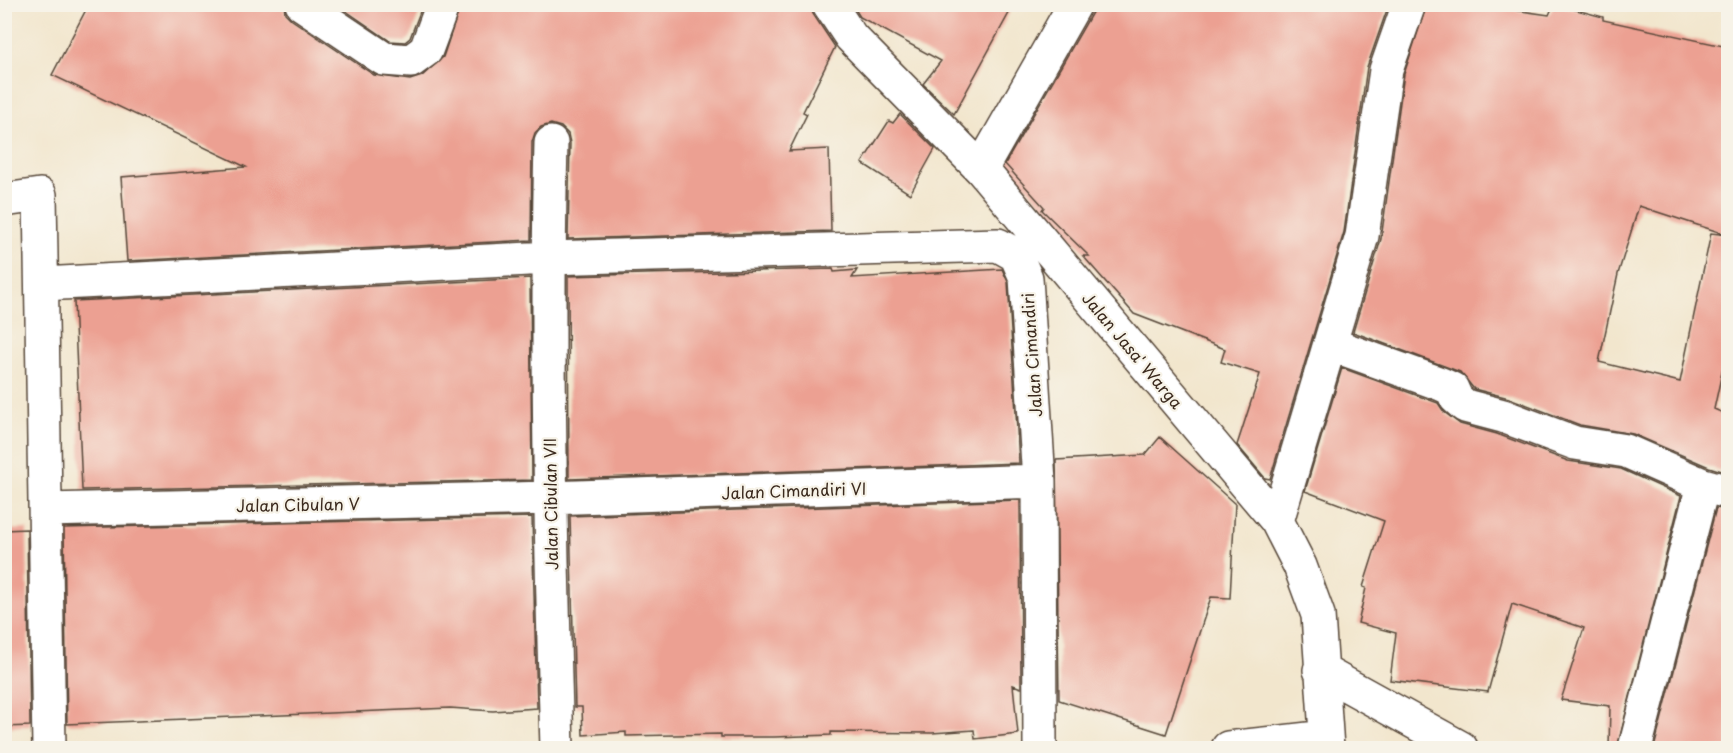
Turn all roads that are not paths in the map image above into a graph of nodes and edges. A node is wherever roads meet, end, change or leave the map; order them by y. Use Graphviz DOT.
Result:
graph roads {
  1 [pos="302,4"];
  2 [pos="443,4"];
  3 [pos="829,4"];
  4 [pos="1075,4"];
  5 [pos="1409,4"];
  6 [pos="551,143"];
  7 [pos="981,170"];
  8 [pos="4,200"];
  9 [pos="548,258"];
  10 [pos="42,284"];
  11 [pos="1330,344"];
  12 [pos="1039,481"];
  13 [pos="1716,489"];
  14 [pos="549,498"];
  15 [pos="46,510"];
  16 [pos="1277,521"];
  17 [pos="1320,670"];
  18 [pos="1326,743"];
  19 [pos="49,748"];
  20 [pos="557,748"];
  21 [pos="1040,748"];
  22 [pos="1228,748"];
  23 [pos="1461,748"];
  24 [pos="1635,748"];
  1 -- 2 [label="street"];
  3 -- 7 [label="street, Jalan Jasa' Warga"];
  4 -- 7 [label="street"];
  5 -- 11 [label="street"];
  6 -- 9 [label="street, Jalan Cibulan VII"];
  7 -- 16 [label="street, Jalan Jasa' Warga"];
  8 -- 10 [label="street"];
  9 -- 10 [label="street, Jalan Cimandiri"];
  9 -- 12 [label="street, Jalan Cimandiri"];
  9 -- 14 [label="street, Jalan Cibulan VII"];
  10 -- 15 [label="street"];
  11 -- 13 [label="street"];
  11 -- 16 [label="street"];
  12 -- 14 [label="street, Jalan Cimandiri VI"];
  12 -- 21 [label="street, Jalan Cimandiri"];
  13 -- 24 [label="street"];
  14 -- 15 [label="street, Jalan Cibulan V"];
  14 -- 20 [label="street, Jalan Cibulan VII"];
  15 -- 19 [label="street"];
  16 -- 17 [label="street, Jalan Jasa' Warga"];
  17 -- 18 [label="street, Jalan Jasa' Warga"];
  17 -- 23 [label="street"];
  18 -- 22 [label="street"];
}
